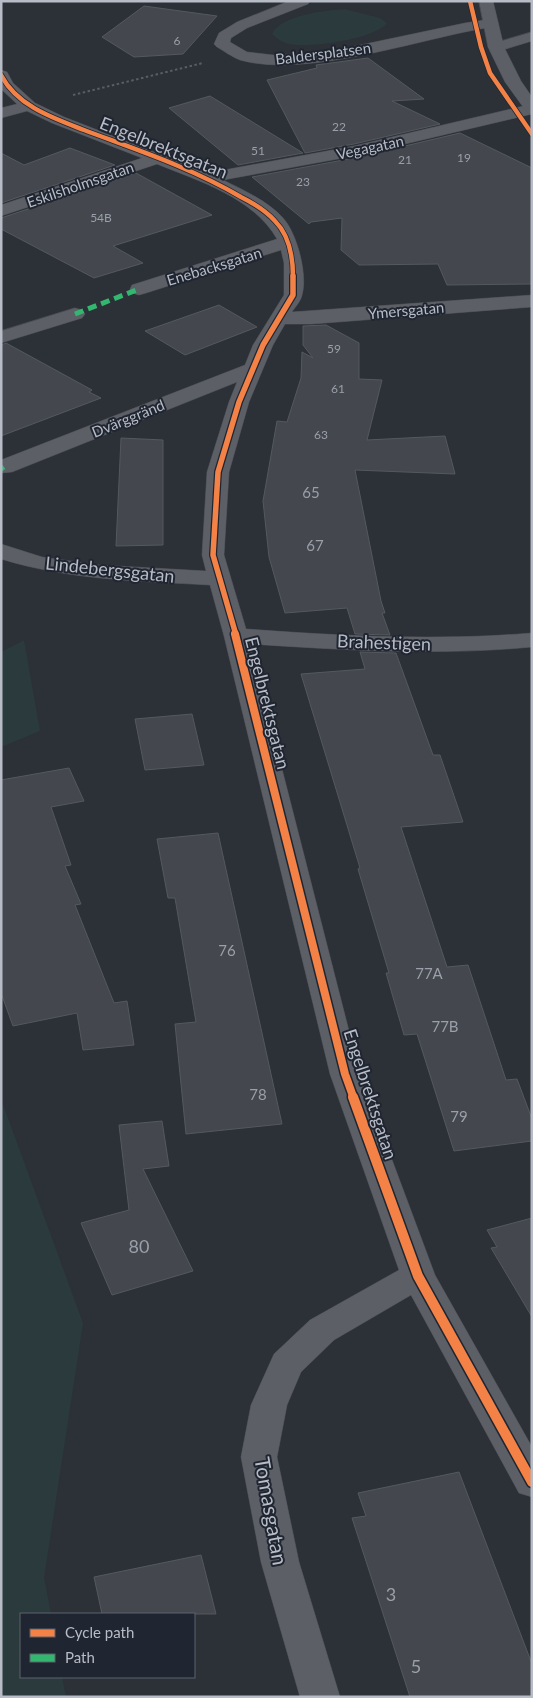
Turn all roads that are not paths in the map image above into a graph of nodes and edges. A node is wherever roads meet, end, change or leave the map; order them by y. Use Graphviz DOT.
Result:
graph roads {
  1 [pos="303,1"];
  2 [pos="486,1"];
  3 [pos="491,23"];
  4 [pos="532,36"];
  5 [pos="496,47"];
  6 [pos="1,75"];
  7 [pos="29,106"];
  8 [pos="532,109"];
  9 [pos="1,113"];
  10 [pos="158,158"];
  11 [pos="206,178"];
  12 [pos="1,211"];
  13 [pos="288,242"];
  14 [pos="139,289"];
  15 [pos="532,301"];
  16 [pos="75,314"];
  17 [pos="280,318"];
  18 [pos="1,337"];
  19 [pos="252,369"];
  20 [pos="4,467"];
  21 [pos="1,551"];
  22 [pos="220,579"];
  23 [pos="236,636"];
  24 [pos="532,640"];
  25 [pos="418,1276"];
  26 [pos="532,1482"];
  27 [pos="320,1697"];
  1 -- 3 [label="street, Baldersplatsen"];
  2 -- 3 [label="street"];
  3 -- 5 [label="street"];
  4 -- 5 [label="street"];
  5 -- 8 [label="street"];
  6 -- 7 [label="street, Engelbrektsgatan"];
  7 -- 9 [label="street"];
  7 -- 10 [label="street, Engelbrektsgatan"];
  8 -- 11 [label="street, Vegagatan"];
  10 -- 11 [label="street, Engelbrektsgatan"];
  10 -- 12 [label="street, Eskilsholmsgatan"];
  11 -- 13 [label="street, Engelbrektsgatan"];
  13 -- 14 [label="street, Enebacksgatan"];
  13 -- 17 [label="street, Engelbrektsgatan"];
  15 -- 17 [label="street, Ymersgatan"];
  16 -- 18 [label="street"];
  17 -- 19 [label="street, Engelbrektsgatan"];
  19 -- 20 [label="street, Dvärggränd"];
  19 -- 22 [label="street, Engelbrektsgatan"];
  21 -- 22 [label="street, Lindebergsgatan"];
  22 -- 23 [label="street, Engelbrektsgatan"];
  23 -- 24 [label="street, Brahestigen"];
  23 -- 25 [label="street, Engelbrektsgatan"];
  25 -- 26 [label="street, Engelbrektsgatan"];
  25 -- 27 [label="street, Tomasgatan"];
}
